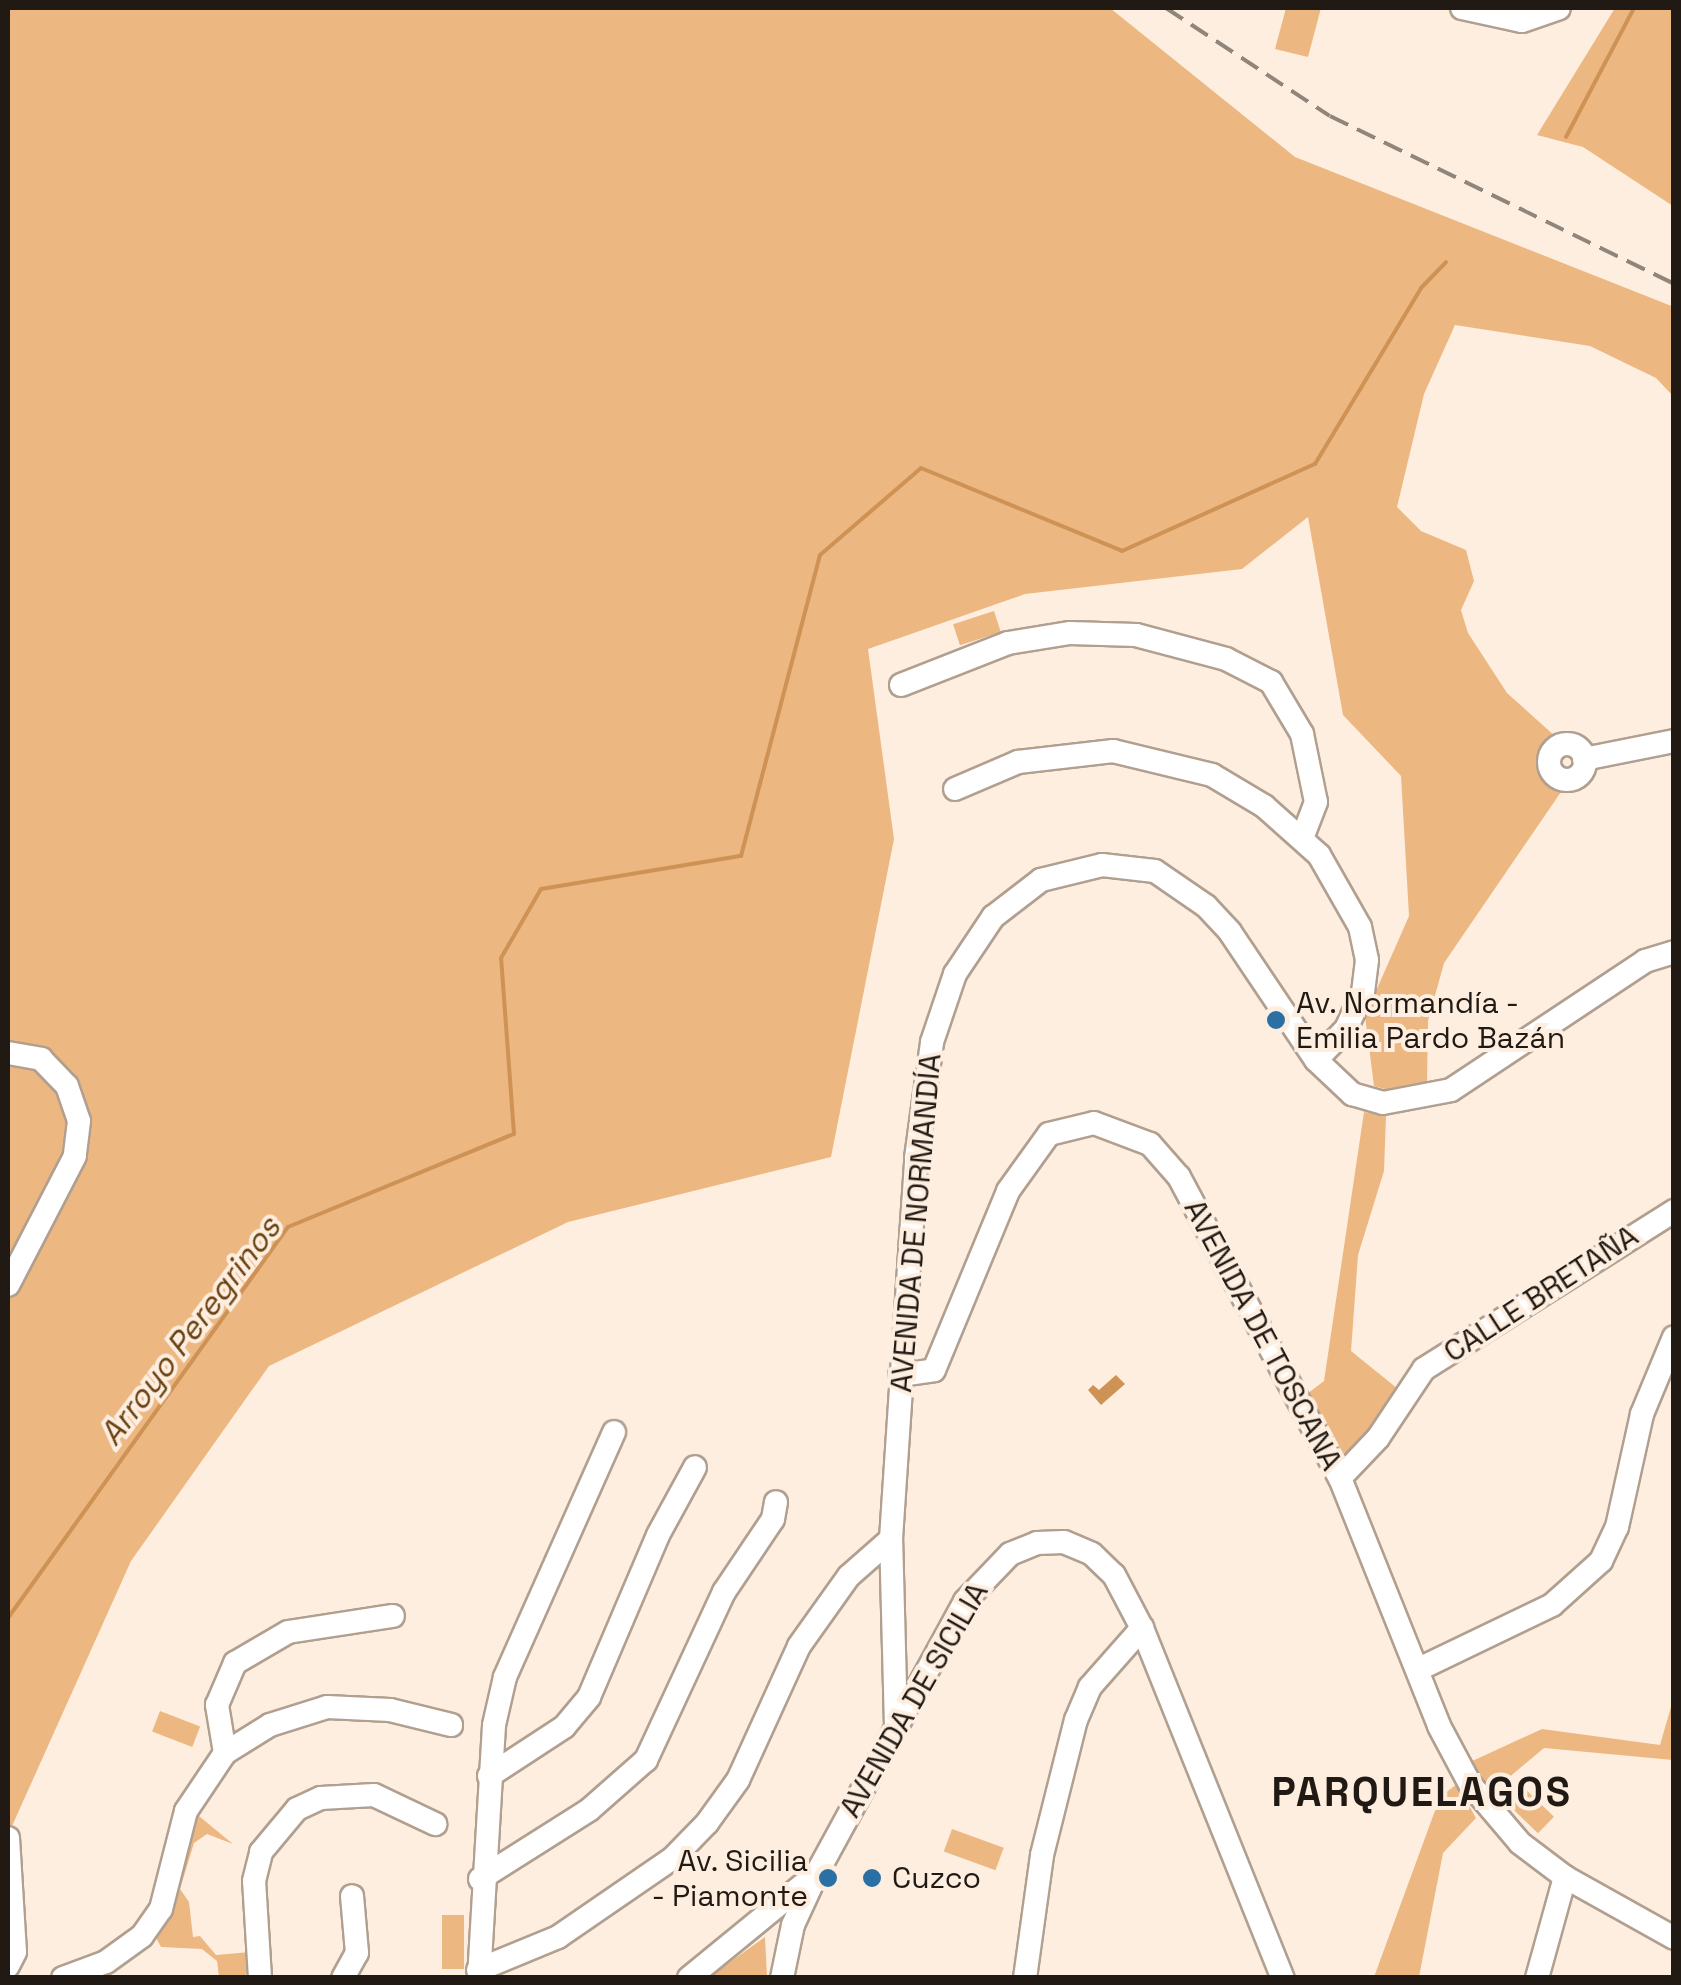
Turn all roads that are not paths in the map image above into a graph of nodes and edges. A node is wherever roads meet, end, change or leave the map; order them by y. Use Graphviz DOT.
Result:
graph roads {
  1 [pos="1462,8"];
  2 [pos="1559,8"];
  3 [pos="1494,12"];
  4 [pos="900,685"];
  5 [pos="1674,741"];
  6 [pos="1584,758"];
  7 [pos="955,788"];
  8 [pos="1303,836"];
  9 [pos="1674,952"];
  10 [pos="8,1053"];
  11 [pos="1316,1060"];
  12 [pos="1674,1210"];
  13 [pos="8,1285"];
  14 [pos="1674,1337"];
  15 [pos="900,1374"];
  16 [pos="614,1432"];
  17 [pos="696,1467"];
  18 [pos="1340,1478"];
  19 [pos="776,1502"];
  20 [pos="891,1539"];
  21 [pos="393,1616"];
  22 [pos="1142,1628"];
  23 [pos="1420,1669"];
  24 [pos="451,1724"];
  25 [pos="896,1726"];
  26 [pos="225,1753"];
  27 [pos="490,1776"];
  28 [pos="434,1824"];
  29 [pos="8,1838"];
  30 [pos="816,1873"];
  31 [pos="1565,1877"];
  32 [pos="480,1879"];
  33 [pos="352,1896"];
  34 [pos="8,1910"];
  35 [pos="793,1926"];
  36 [pos="748,1934"];
  37 [pos="1674,1938"];
  38 [pos="10,1959"];
  39 [pos="109,1970"];
  40 [pos="478,1974"];
  41 [pos="63,1978"];
  42 [pos="260,1978"];
  43 [pos="343,1978"];
  44 [pos="689,1978"];
  45 [pos="782,1978"];
  46 [pos="1025,1978"];
  47 [pos="1283,1978"];
  48 [pos="1537,1978"];
  1 -- 3 [label="street"];
  2 -- 3 [label="street"];
  4 -- 8 [label="street"];
  5 -- 6 [label="street"];
  7 -- 8 [label="street"];
  8 -- 11 [label="street"];
  9 -- 11 [label="street, AVENIDA DE NORMANDÍA"];
  10 -- 13 [label="street"];
  11 -- 15 [label="street, AVENIDA DE NORMANDÍA"];
  12 -- 18 [label="street, CALLE BRETAÑA"];
  14 -- 23 [label="street"];
  15 -- 18 [label="street, AVENIDA DE TOSCANA"];
  15 -- 20 [label="street, AVENIDA DE NORMANDÍA"];
  16 -- 27 [label="street"];
  17 -- 27 [label="street"];
  18 -- 23 [label="street, AVENIDA DE TOSCANA"];
  19 -- 32 [label="street"];
  20 -- 25 [label="street, AVENIDA DE NORMANDÍA"];
  20 -- 40 [label="street"];
  21 -- 26 [label="street"];
  22 -- 25 [label="street, AVENIDA DE SICILIA"];
  22 -- 46 [label="street"];
  22 -- 47 [label="street, AVENIDA DE SICILIA"];
  23 -- 31 [label="street, AVENIDA DE TOSCANA"];
  24 -- 26 [label="street"];
  25 -- 30 [label="street, AVENIDA DE SICILIA"];
  26 -- 39 [label="street"];
  27 -- 32 [label="street"];
  28 -- 42 [label="street"];
  29 -- 34 [label="street"];
  30 -- 35 [label="street, AVENIDA DE SICILIA"];
  30 -- 36 [label="street"];
  31 -- 37 [label="street, AVENIDA DE TOSCANA"];
  31 -- 48 [label="street"];
  32 -- 40 [label="street"];
  33 -- 43 [label="street"];
  34 -- 38 [label="street"];
  35 -- 36 [label="street"];
  35 -- 45 [label="street, AVENIDA DE SICILIA"];
  36 -- 44 [label="street"];
  39 -- 41 [label="street"];
}
